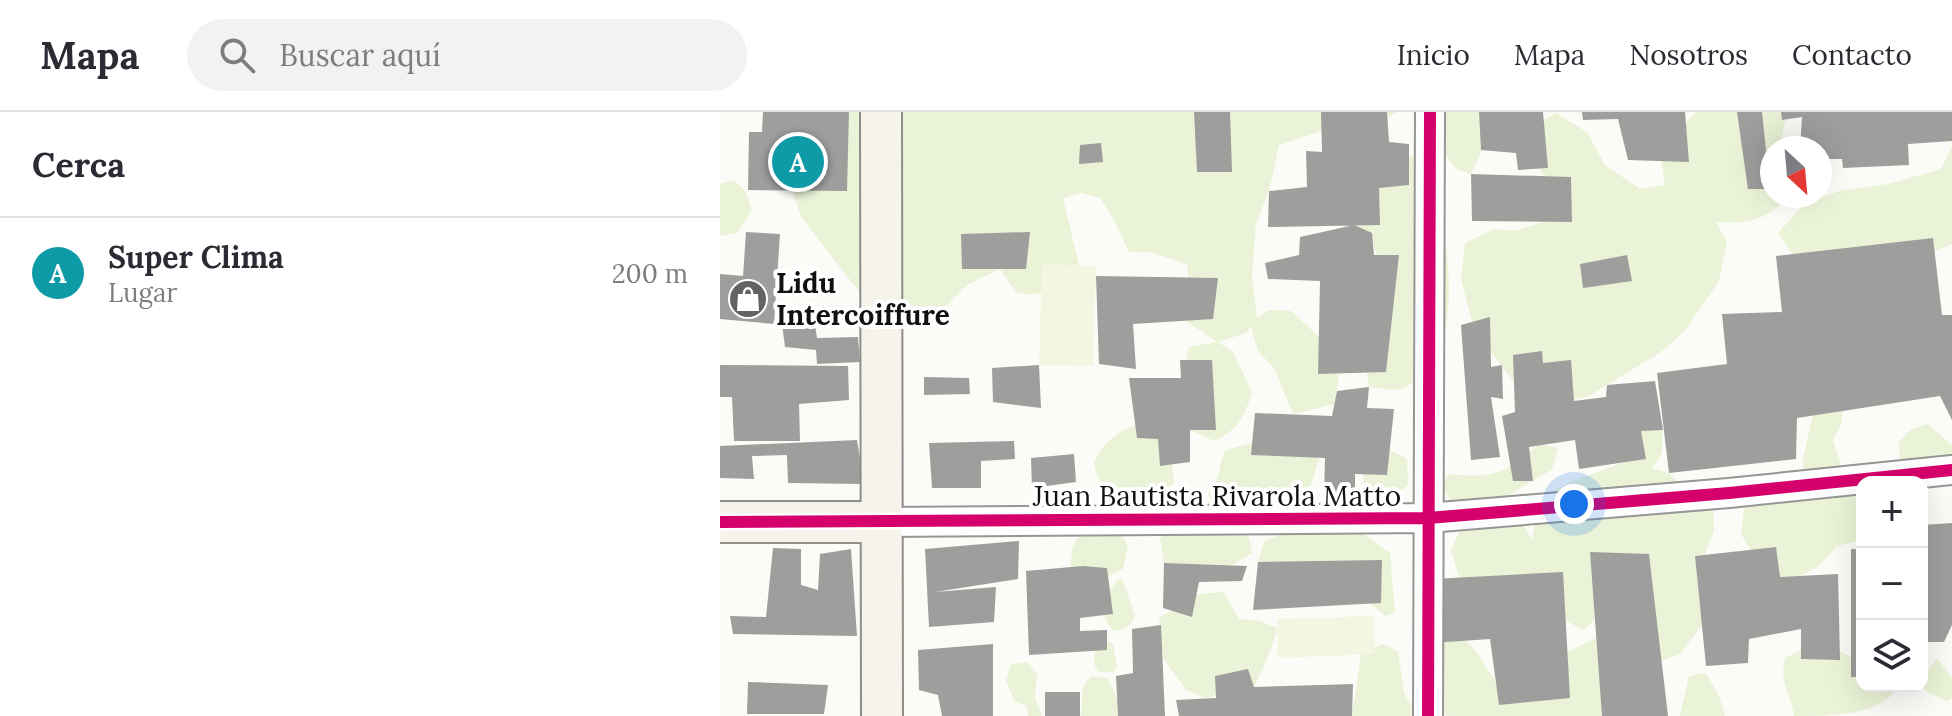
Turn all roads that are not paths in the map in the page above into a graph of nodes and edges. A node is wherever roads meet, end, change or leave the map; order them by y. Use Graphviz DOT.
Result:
graph roads {
  1 [pos="881,112"];
  2 [pos="1430,112"];
  3 [pos="1952,470"];
  4 [pos="1428,518"];
  5 [pos="720,522"];
  6 [pos="883,522"];
  7 [pos="882,716"];
  8 [pos="1428,716"];
  1 -- 6 [label="street"];
  2 -- 4 [label="street"];
  3 -- 4 [label="street, Juan Bautista Rivarola Matto"];
  4 -- 6 [label="street, Juan Bautista Rivarola Matto"];
  4 -- 8 [label="street"];
  5 -- 6 [label="street, Juan Bautista Rivarola Matto"];
  6 -- 7 [label="street"];
}
